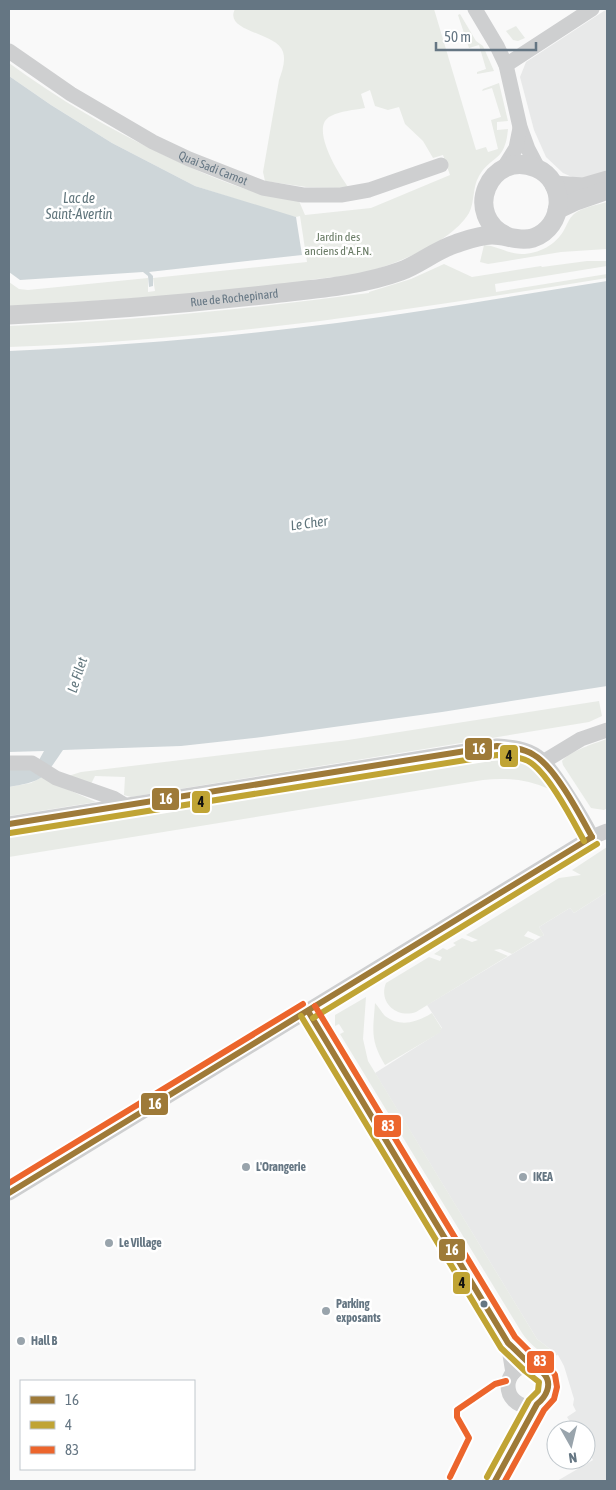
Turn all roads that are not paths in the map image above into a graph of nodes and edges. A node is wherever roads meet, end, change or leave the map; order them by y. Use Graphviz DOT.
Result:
graph roads {
  1 [pos="476,9"];
  2 [pos="592,9"];
  3 [pos="9,51"];
  4 [pos="506,65"];
  5 [pos="520,127"];
  6 [pos="441,164"];
  7 [pos="538,168"];
  8 [pos="503,169"];
  9 [pos="607,180"];
  10 [pos="554,185"];
  11 [pos="607,190"];
  12 [pos="484,203"];
  13 [pos="557,210"];
  14 [pos="509,238"];
  15 [pos="452,245"];
  16 [pos="9,315"];
  17 [pos="607,730"];
  18 [pos="543,762"];
  19 [pos="9,763"];
  20 [pos="126,806"];
  21 [pos="607,822"];
  22 [pos="9,824"];
  23 [pos="607,831"];
  24 [pos="592,837"];
  25 [pos="308,1011"];
  26 [pos="9,1193"];
  27 [pos="508,1343"];
  28 [pos="533,1367"];
  29 [pos="513,1373"];
  30 [pos="518,1404"];
  31 [pos="537,1404"];
  32 [pos="522,1431"];
  33 [pos="495,1481"];
  1 -- 4 [label="street"];
  2 -- 4 [label="street"];
  3 -- 6 [label="street, Quai Sadi Carnot"];
  4 -- 5 [label="street"];
  5 -- 7 [label="street"];
  5 -- 8 [label="street"];
  7 -- 8 [label="street"];
  7 -- 10 [label="street"];
  8 -- 12 [label="street, Rue de Rochepinard"];
  9 -- 10 [label="street"];
  10 -- 13 [label="street"];
  11 -- 13 [label="street"];
  12 -- 14 [label="street"];
  12 -- 15 [label="street, Rue de Rochepinard"];
  13 -- 14 [label="street, Rue de Rochepinard"];
  14 -- 15 [label="street, Rue de Rochepinard"];
  15 -- 16 [label="street, Rue de Rochepinard"];
  17 -- 18 [label="street"];
  18 -- 20 [label="street"];
  18 -- 24 [label="street"];
  19 -- 20 [label="street"];
  20 -- 22 [label="street"];
  21 -- 24 [label="street"];
  23 -- 24 [label="street"];
  24 -- 25 [label="street"];
  25 -- 26 [label="street"];
  25 -- 27 [label="street"];
  27 -- 28 [label="street"];
  27 -- 29 [label="street"];
  28 -- 29 [label="street"];
  28 -- 31 [label="street"];
  29 -- 30 [label="street"];
  30 -- 31 [label="street"];
  30 -- 32 [label="street"];
  31 -- 32 [label="street"];
  32 -- 33 [label="street"];
}
